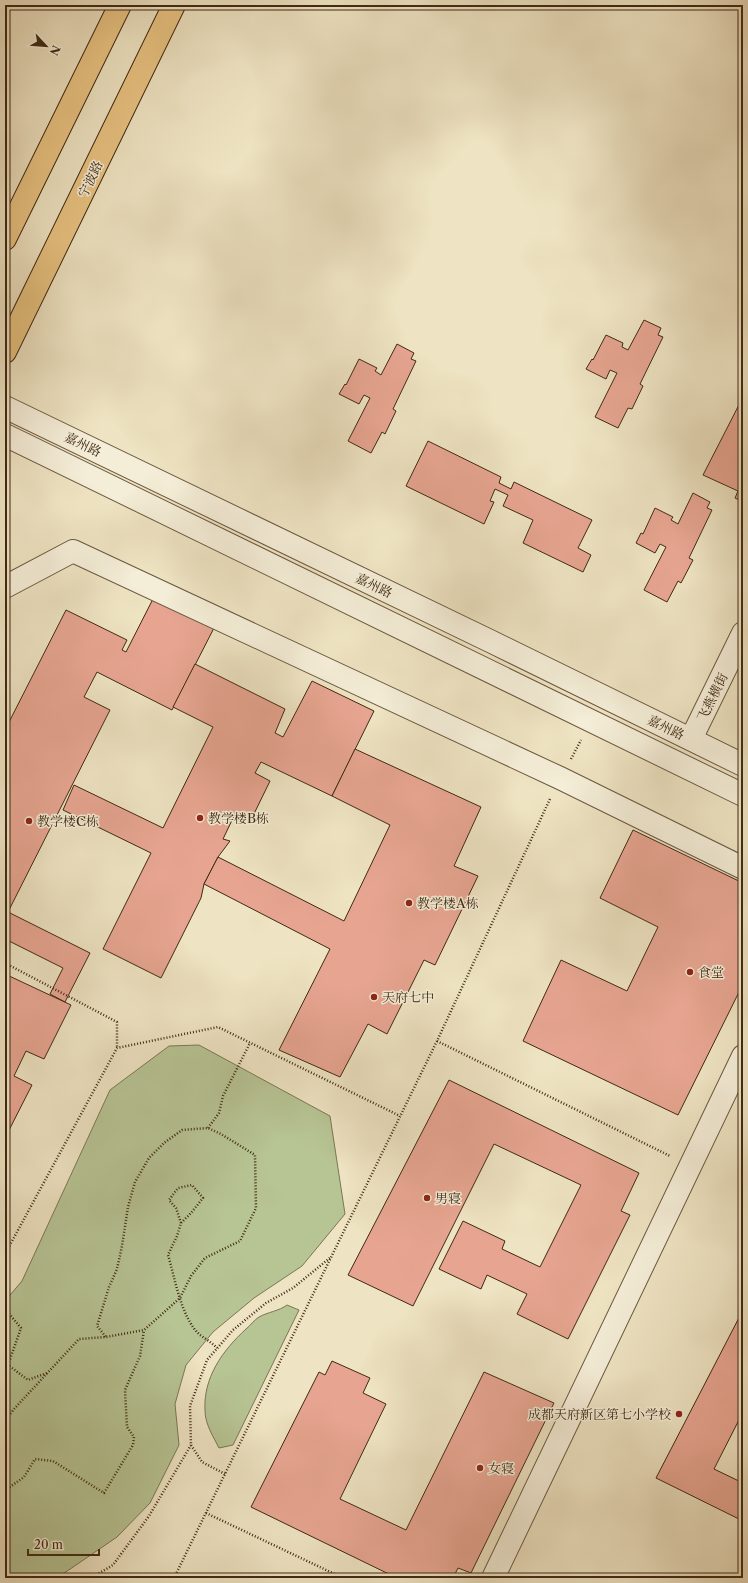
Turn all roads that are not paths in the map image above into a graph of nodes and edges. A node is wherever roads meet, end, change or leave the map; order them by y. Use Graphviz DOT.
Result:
graph roads {
  1 [pos="120,5"];
  2 [pos="174,5"];
  3 [pos="5,239"];
  4 [pos="5,352"];
  5 [pos="5,407"];
  6 [pos="5,435"];
  7 [pos="5,587"];
  8 [pos="743,633"];
  9 [pos="691,739"];
  10 [pos="743,765"];
  11 [pos="743,795"];
  12 [pos="743,868"];
  13 [pos="743,1056"];
  14 [pos="493,1578"];
  1 -- 3 [label="main road"];
  2 -- 4 [label="main road, 宁波路"];
  5 -- 9 [label="street, 嘉州路"];
  6 -- 11 [label="street"];
  7 -- 12 [label="street"];
  8 -- 9 [label="street, 飞燕横街"];
  9 -- 10 [label="street, 嘉州路"];
  13 -- 14 [label="street"];
}
